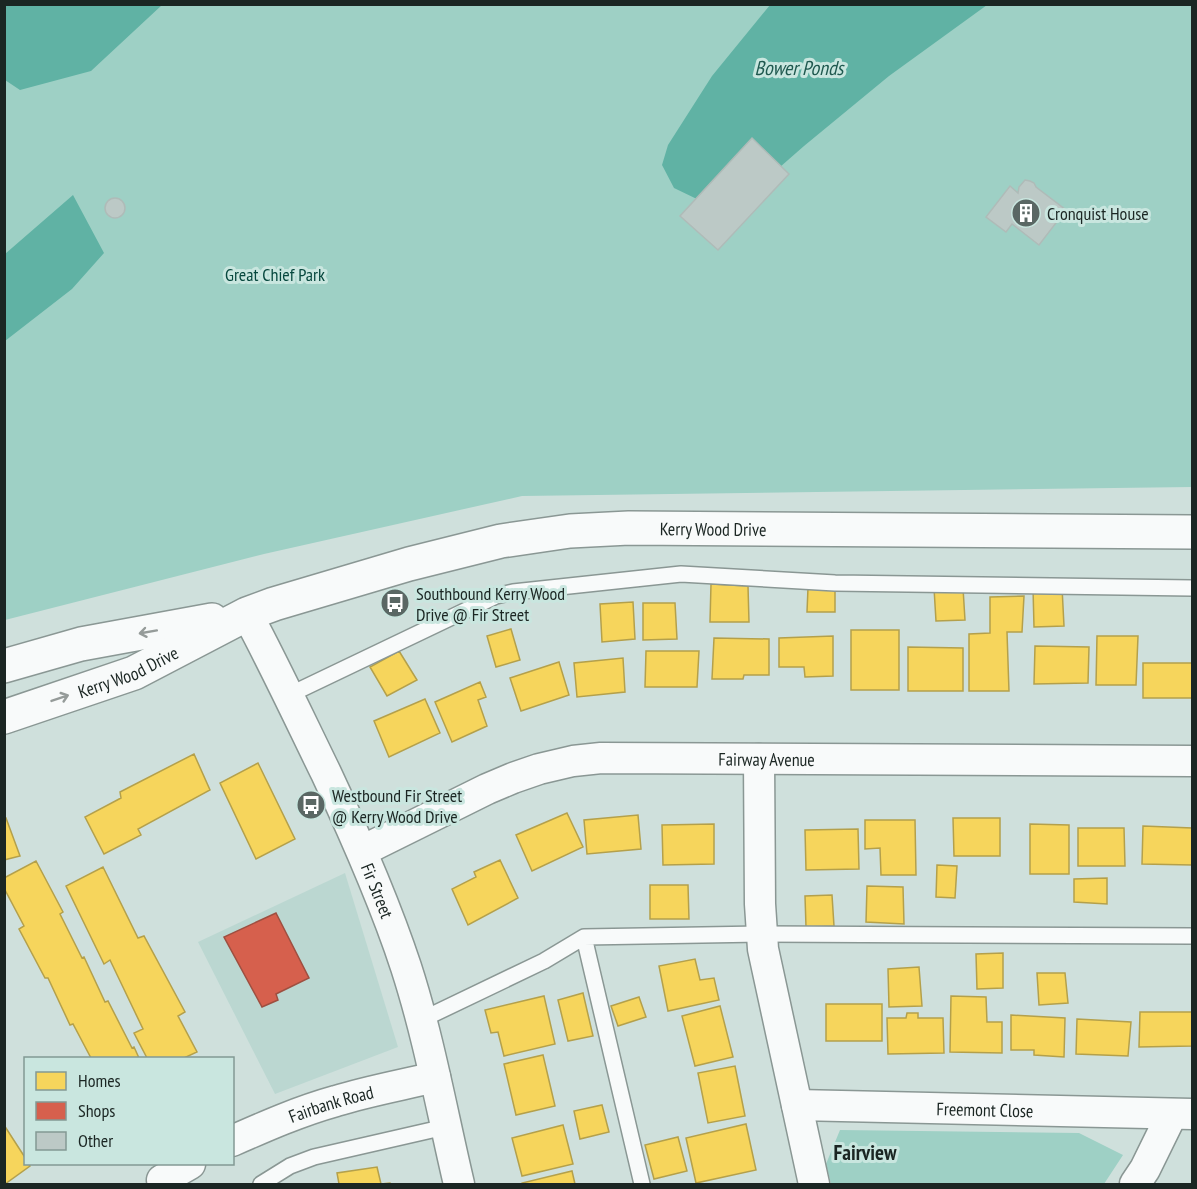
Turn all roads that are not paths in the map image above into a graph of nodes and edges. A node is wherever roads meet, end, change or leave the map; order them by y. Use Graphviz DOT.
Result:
graph roads {
  1 [pos="1192,532"];
  2 [pos="1192,588"];
  3 [pos="247,614"];
  4 [pos="4,666"];
  5 [pos="289,695"];
  6 [pos="4,717"];
  7 [pos="759,759"];
  8 [pos="1192,761"];
  9 [pos="362,851"];
  10 [pos="761,934"];
  11 [pos="584,936"];
  12 [pos="1192,936"];
  13 [pos="421,1020"];
  14 [pos="435,1077"];
  15 [pos="797,1105"];
  16 [pos="1182,1114"];
  17 [pos="445,1127"];
  18 [pos="234,1140"];
  19 [pos="188,1165"];
  20 [pos="162,1180"];
  21 [pos="262,1184"];
  22 [pos="459,1185"];
  23 [pos="642,1185"];
  24 [pos="814,1185"];
  25 [pos="1135,1185"];
  1 -- 3 [label="street, Kerry Wood Drive"];
  2 -- 5 [label="lane"];
  3 -- 4 [label="street, Kerry Wood Drive, one-way"];
  3 -- 5 [label="street, Fir Street"];
  6 -- 3 [label="street, Kerry Wood Drive, one-way"];
  5 -- 9 [label="street, Fir Street"];
  7 -- 8 [label="street, Fairway Avenue"];
  7 -- 9 [label="street, Fairway Avenue"];
  7 -- 10 [label="street"];
  9 -- 13 [label="street, Fir Street"];
  10 -- 11 [label="lane"];
  10 -- 12 [label="lane"];
  10 -- 15 [label="street"];
  11 -- 13 [label="lane"];
  11 -- 23 [label="lane"];
  13 -- 14 [label="street, Fir Street"];
  14 -- 17 [label="street, Fir Street"];
  14 -- 18 [label="street, Fairbank Road"];
  15 -- 16 [label="street, Freemont Close"];
  15 -- 24 [label="street"];
  16 -- 25 [label="street, Freemont Close"];
  17 -- 21 [label="lane"];
  17 -- 22 [label="street, Fir Street"];
  19 -- 20 [label="street"];
}
